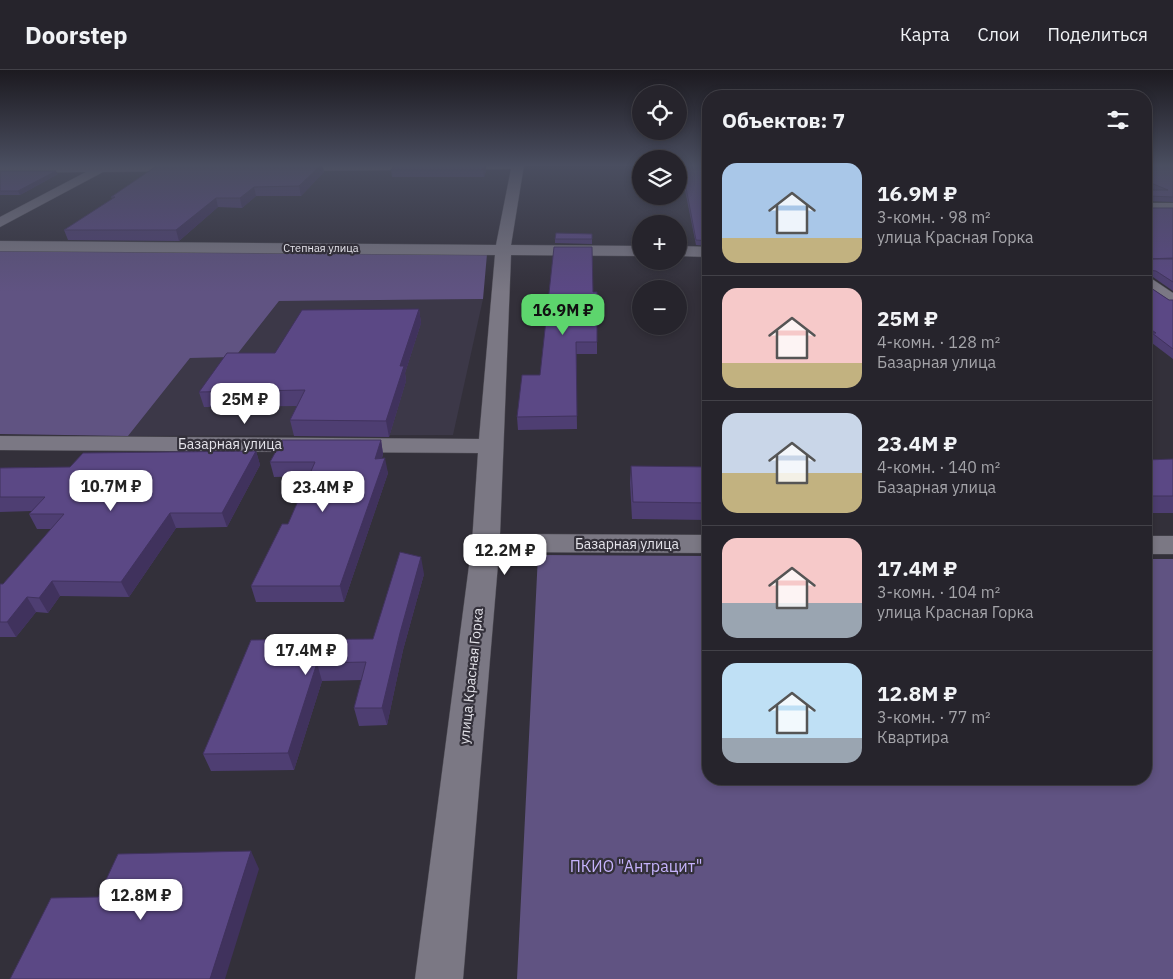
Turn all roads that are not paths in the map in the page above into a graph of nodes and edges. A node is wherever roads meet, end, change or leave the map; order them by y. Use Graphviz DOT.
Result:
graph roads {
  1 [pos="28,207"];
  2 [pos="511,207"];
  3 [pos="0,223"];
  4 [pos="0,246"];
  5 [pos="503,250"];
  6 [pos="632,251"];
  7 [pos="687,252"];
  8 [pos="702,252"];
  9 [pos="1152,287"];
  10 [pos="1173,301"];
  11 [pos="0,443"];
  12 [pos="490,446"];
  13 [pos="486,543"];
  14 [pos="702,544"];
  15 [pos="1152,545"];
  16 [pos="1173,545"];
  17 [pos="439,979"];
  1 -- 3 [label="street"];
  2 -- 5 [label="street, улица Красная Горка"];
  4 -- 5 [label="street, Степная улица"];
  5 -- 6 [label="street, Степная улица"];
  5 -- 12 [label="street, улица Красная Горка"];
  7 -- 8 [label="street"];
  9 -- 10 [label="street"];
  11 -- 12 [label="street, Базарная улица"];
  12 -- 13 [label="street, улица Красная Горка"];
  13 -- 14 [label="street, Базарная улица"];
  13 -- 17 [label="street, улица Красная Горка"];
  15 -- 16 [label="street"];
}
